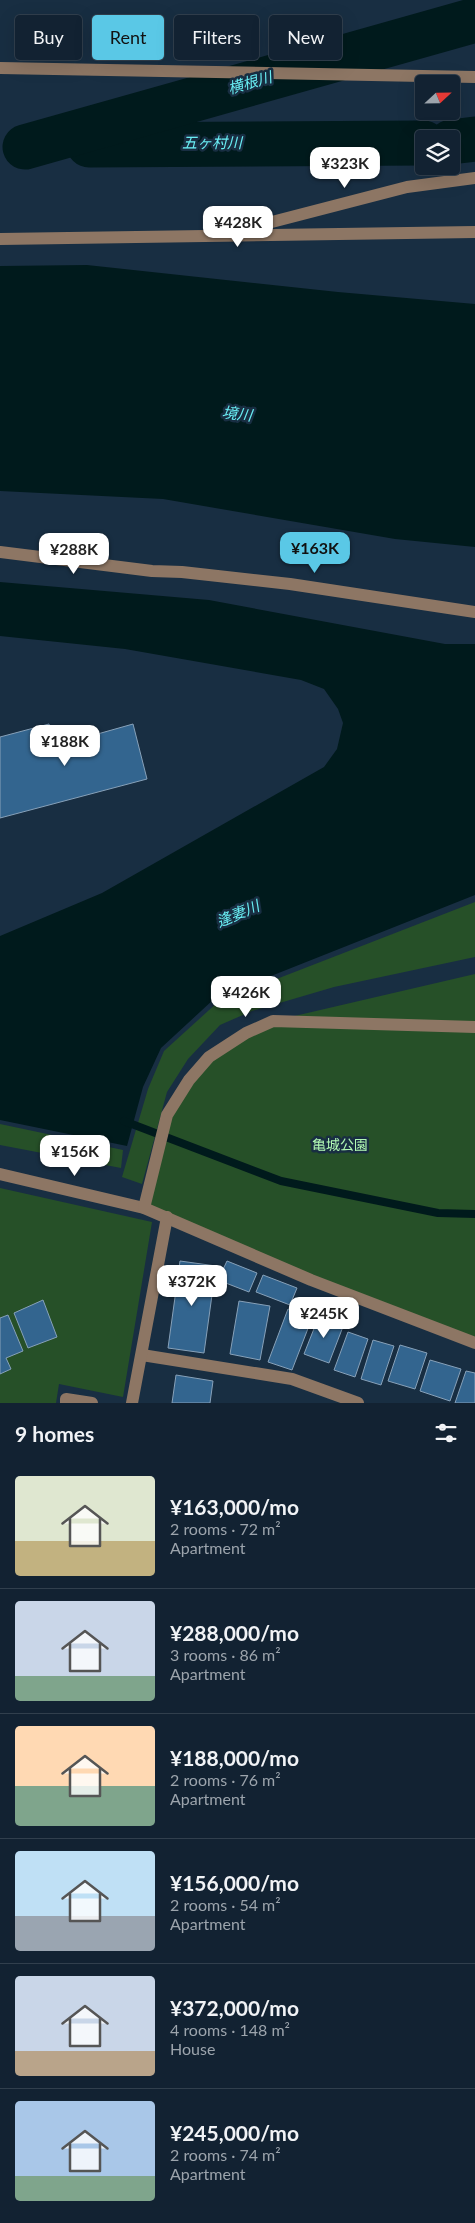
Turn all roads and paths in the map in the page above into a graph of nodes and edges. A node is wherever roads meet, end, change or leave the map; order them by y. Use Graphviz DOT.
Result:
graph roads {
  1 [pos="0,68"];
  2 [pos="475,77"];
  3 [pos="475,178"];
  4 [pos="475,232"];
  5 [pos="222,234"];
  6 [pos="0,239"];
  7 [pos="0,552"];
  8 [pos="475,612"];
  9 [pos="475,1027"];
  10 [pos="0,1174"];
  11 [pos="144,1208"];
  12 [pos="166,1217"];
  13 [pos="475,1343"];
  14 [pos="142,1355"];
  15 [pos="66,1403"];
  16 [pos="92,1403"];
  17 [pos="132,1403"];
  18 [pos="358,1403"];
  1 -- 2 [label="street"];
  3 -- 5 [label="street"];
  4 -- 5 [label="street"];
  5 -- 6 [label="street"];
  7 -- 8 [label="street"];
  9 -- 11 [label="street"];
  10 -- 11 [label="street"];
  11 -- 12 [label="street"];
  12 -- 13 [label="street"];
  12 -- 14 [label="street"];
  14 -- 17 [label="street"];
  14 -- 18 [label="street"];
  15 -- 16 [label="street"];
}
